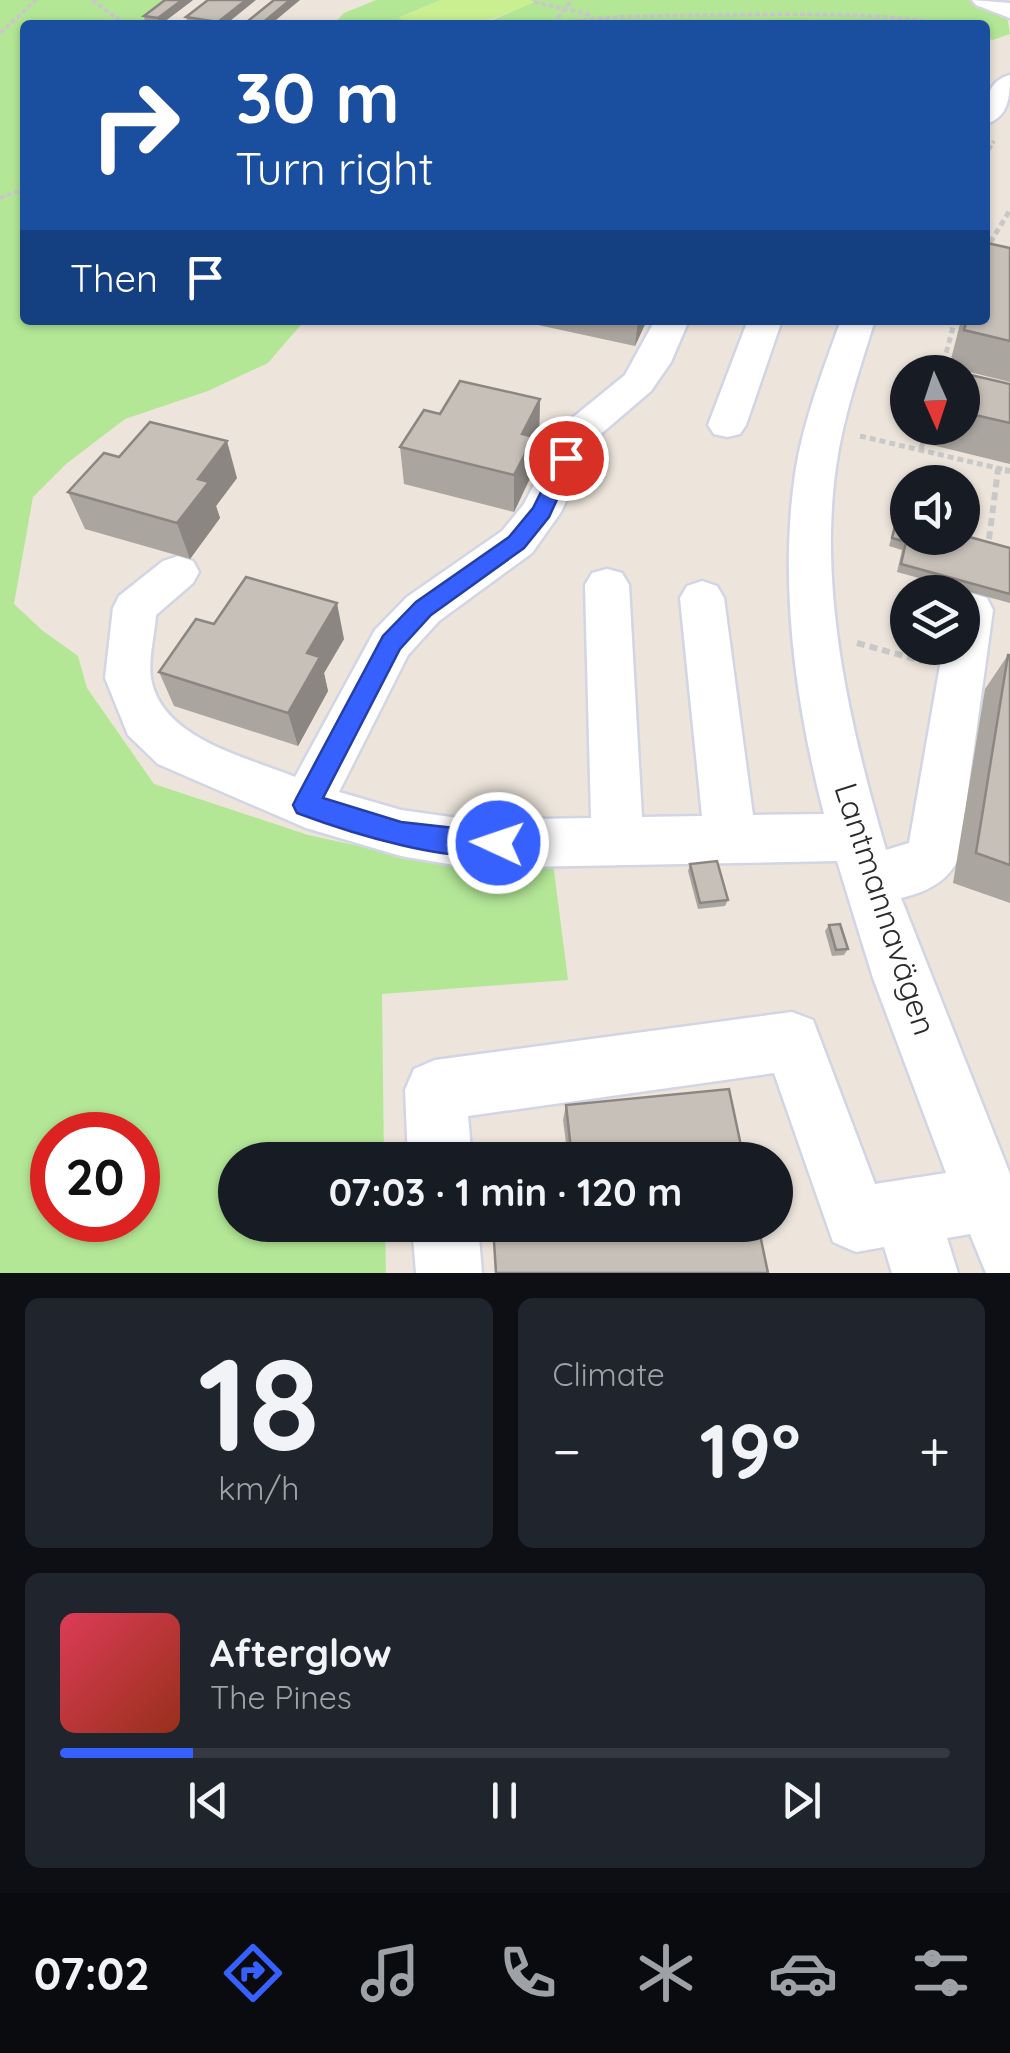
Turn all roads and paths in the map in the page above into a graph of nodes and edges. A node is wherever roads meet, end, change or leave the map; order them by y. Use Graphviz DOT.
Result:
graph roads {
  1 [pos="36,0"];
  2 [pos="92,0"];
  3 [pos="572,0"];
  4 [pos="984,0"];
  5 [pos="534,2"];
  6 [pos="567,7"];
  7 [pos="1010,11"];
  8 [pos="593,16"];
  9 [pos="119,20"];
  10 [pos="556,20"];
  11 [pos="575,20"];
  12 [pos="912,20"];
  13 [pos="0,33"];
  14 [pos="1007,66"];
  15 [pos="990,105"];
  16 [pos="1010,210"];
  17 [pos="990,244"];
  18 [pos="670,325"];
  19 [pos="763,325"];
  20 [pos="856,325"];
  21 [pos="953,325"];
  22 [pos="945,355"];
  23 [pos="727,424"];
  24 [pos="822,429"];
  25 [pos="922,445"];
  26 [pos="921,448"];
  27 [pos="998,468"];
  28 [pos="1010,471"];
  29 [pos="989,539"];
  30 [pos="178,572"];
  31 [pos="607,585"];
  32 [pos="702,598"];
  33 [pos="851,625"];
  34 [pos="856,662"];
  35 [pos="963,665"];
  36 [pos="306,805"];
  37 [pos="730,841"];
  38 [pos="618,844"];
  39 [pos="862,858"];
  40 [pos="439,1142"];
  41 [pos="906,1212"];
  42 [pos="999,1225"];
  43 [pos="446,1242"];
  44 [pos="448,1273"];
  45 [pos="925,1273"];
  1 -- 13 [label="path"];
  2 -- 9 [label="path"];
  3 -- 6 [label="path"];
  4 -- 7 [label="street"];
  5 -- 6 [label="path"];
  6 -- 8 [label="path"];
  6 -- 10 [label="path"];
  8 -- 11 [label="path"];
  8 -- 12 [label="path"];
  14 -- 15 [label="street"];
  16 -- 17 [label="path"];
  18 -- 36 [label="street"];
  19 -- 23 [label="street"];
  20 -- 24 [label="street, Lantmannavägen"];
  21 -- 22 [label="path"];
  24 -- 26 [label="path"];
  24 -- 39 [label="street, Lantmannavägen"];
  25 -- 26 [label="path"];
  26 -- 27 [label="path"];
  27 -- 28 [label="path"];
  27 -- 29 [label="path"];
  30 -- 36 [label="street"];
  31 -- 38 [label="street"];
  32 -- 37 [label="street"];
  33 -- 34 [label="path"];
  35 -- 39 [label="street"];
  36 -- 38 [label="street"];
  37 -- 38 [label="street"];
  37 -- 39 [label="street"];
  39 -- 42 [label="street, Lantmannavägen"];
  40 -- 41 [label="street"];
  41 -- 42 [label="street"];
  41 -- 45 [label="street"];
  43 -- 44 [label="street"];
}
